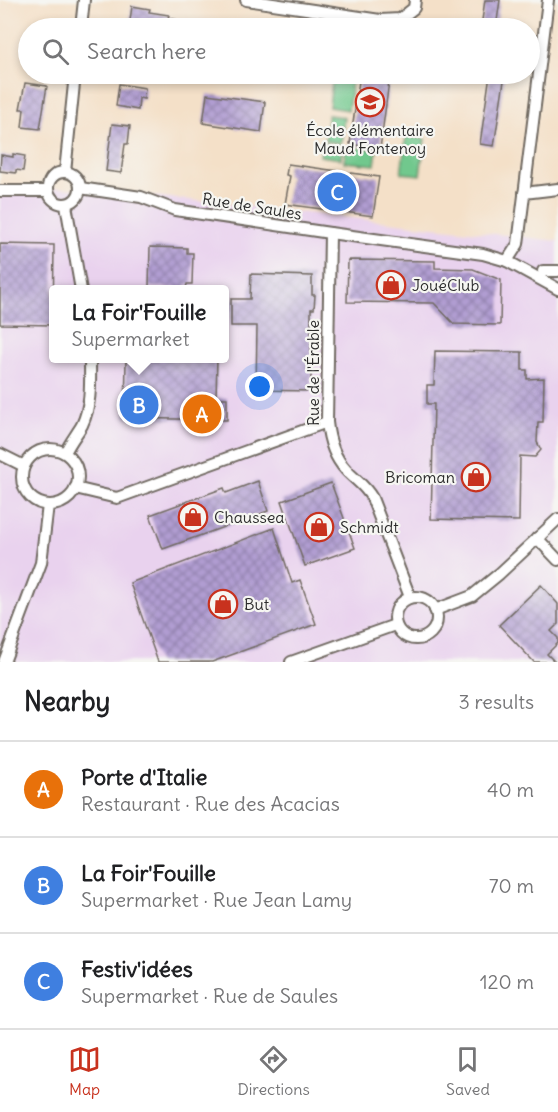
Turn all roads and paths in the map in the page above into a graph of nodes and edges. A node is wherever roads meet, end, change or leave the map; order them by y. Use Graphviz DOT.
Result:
graph roads {
  1 [pos="84,0"];
  2 [pos="246,0"];
  3 [pos="548,0"];
  4 [pos="414,4"];
  5 [pos="82,18"];
  6 [pos="367,18"];
  7 [pos="401,18"];
  8 [pos="540,64"];
  9 [pos="74,84"];
  10 [pos="538,84"];
  11 [pos="65,172"];
  12 [pos="80,188"];
  13 [pos="558,189"];
  14 [pos="0,191"];
  15 [pos="48,191"];
  16 [pos="524,193"];
  17 [pos="66,205"];
  18 [pos="330,233"];
  19 [pos="507,261"];
  20 [pos="543,271"];
  21 [pos="558,272"];
  22 [pos="80,285"];
  23 [pos="558,288"];
  24 [pos="90,363"];
  25 [pos="327,422"];
  26 [pos="65,453"];
  27 [pos="0,454"];
  28 [pos="24,466"];
  29 [pos="75,488"];
  30 [pos="48,505"];
  31 [pos="558,519"];
  32 [pos="537,538"];
  33 [pos="558,560"];
  34 [pos="410,597"];
  35 [pos="435,610"];
  36 [pos="395,625"];
  37 [pos="4,662"];
  38 [pos="291,662"];
  1 -- 5 [label="street"];
  2 -- 6 [label="street"];
  3 -- 8 [label="street"];
  4 -- 7 [label="street"];
  9 -- 11 [label="street"];
  10 -- 16 [label="street"];
  11 -- 12 [label="street"];
  11 -- 15 [label="street"];
  12 -- 17 [label="street"];
  12 -- 18 [label="street, Rue de Saules"];
  13 -- 16 [label="street"];
  14 -- 15 [label="street"];
  15 -- 17 [label="street"];
  16 -- 19 [label="street"];
  17 -- 22 [label="street"];
  18 -- 19 [label="street, Rue de Saules"];
  18 -- 25 [label="street, Rue de l'Érable"];
  19 -- 23 [label="street, Rue de Saules"];
  20 -- 21 [label="street"];
  24 -- 26 [label="street"];
  25 -- 29 [label="street"];
  25 -- 34 [label="street, Rue de l'Érable"];
  26 -- 28 [label="street"];
  26 -- 29 [label="street"];
  27 -- 28 [label="street"];
  28 -- 30 [label="street"];
  29 -- 30 [label="street"];
  30 -- 37 [label="street"];
  31 -- 32 [label="street"];
  32 -- 33 [label="street"];
  32 -- 35 [label="street"];
  34 -- 35 [label="street"];
  34 -- 36 [label="street"];
  35 -- 36 [label="street"];
  36 -- 38 [label="street"];
}
